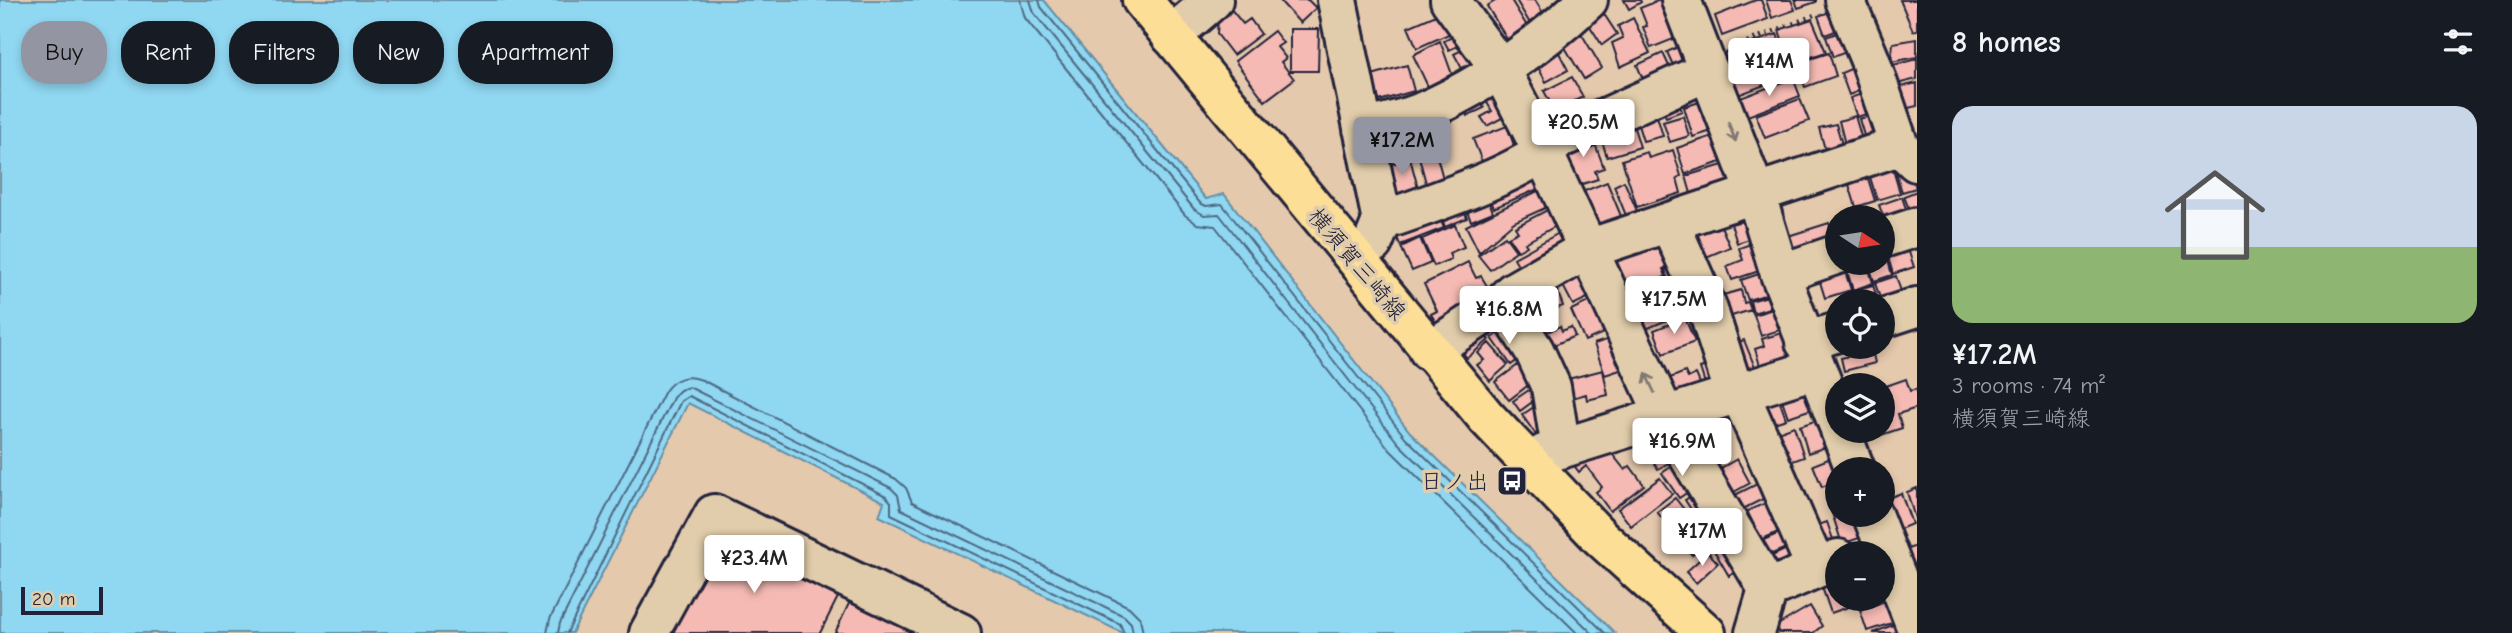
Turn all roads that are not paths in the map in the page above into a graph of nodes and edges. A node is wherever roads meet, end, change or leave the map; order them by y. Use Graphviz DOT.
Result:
graph roads {
  1 [pos="1142,0"];
  2 [pos="1213,0"];
  3 [pos="1337,0"];
  4 [pos="1450,0"];
  5 [pos="1588,0"];
  6 [pos="1681,0"];
  7 [pos="1846,1"];
  8 [pos="1171,36"];
  9 [pos="1706,65"];
  10 [pos="1501,70"];
  11 [pos="1363,129"];
  12 [pos="1544,154"];
  13 [pos="1908,155"];
  14 [pos="1755,192"];
  15 [pos="1382,221"];
  16 [pos="1669,222"];
  17 [pos="1917,227"];
  18 [pos="1895,234"];
  19 [pos="1588,250"];
  20 [pos="1825,258"];
  21 [pos="1362,270"];
  22 [pos="1780,274"];
  23 [pos="1503,302"];
  24 [pos="1917,307"];
  25 [pos="1895,314"];
  26 [pos="1819,348"];
  27 [pos="1429,351"];
  28 [pos="1825,373"];
  29 [pos="1737,394"];
  30 [pos="1666,418"];
  31 [pos="1545,456"];
  32 [pos="1868,536"];
  33 [pos="1825,560"];
  34 [pos="1825,565"];
  35 [pos="1768,589"];
  36 [pos="1917,629"];
  37 [pos="649,633"];
  38 [pos="961,633"];
  39 [pos="1706,633"];
  40 [pos="1755,633"];
  1 -- 8 [label="main road, 横須賀三崎線"];
  2 -- 8 [label="street"];
  3 -- 11 [label="street"];
  4 -- 10 [label="street"];
  5 -- 10 [label="street"];
  6 -- 9 [label="street"];
  7 -- 13 [label="street"];
  8 -- 21 [label="main road, 横須賀三崎線"];
  9 -- 12 [label="street"];
  9 -- 14 [label="street, one-way"];
  10 -- 11 [label="street"];
  10 -- 12 [label="street"];
  11 -- 15 [label="street"];
  12 -- 15 [label="street"];
  12 -- 19 [label="street"];
  13 -- 14 [label="street"];
  14 -- 16 [label="street"];
  14 -- 22 [label="street"];
  15 -- 21 [label="street"];
  16 -- 19 [label="street"];
  16 -- 29 [label="street"];
  17 -- 18 [label="street"];
  19 -- 23 [label="street"];
  30 -- 19 [label="street, one-way"];
  20 -- 22 [label="street"];
  21 -- 27 [label="main road, 横須賀三崎線"];
  22 -- 26 [label="street"];
  23 -- 27 [label="street"];
  23 -- 31 [label="street"];
  24 -- 25 [label="street"];
  26 -- 28 [label="street"];
  26 -- 29 [label="street"];
  27 -- 31 [label="main road, 横須賀三崎線"];
  29 -- 30 [label="street"];
  29 -- 33 [label="street"];
  30 -- 31 [label="street"];
  30 -- 35 [label="street"];
  31 -- 39 [label="main road, 横須賀三崎線"];
  32 -- 36 [label="street"];
  34 -- 35 [label="street"];
  35 -- 40 [label="street"];
  37 -- 38 [label="street"];
}
